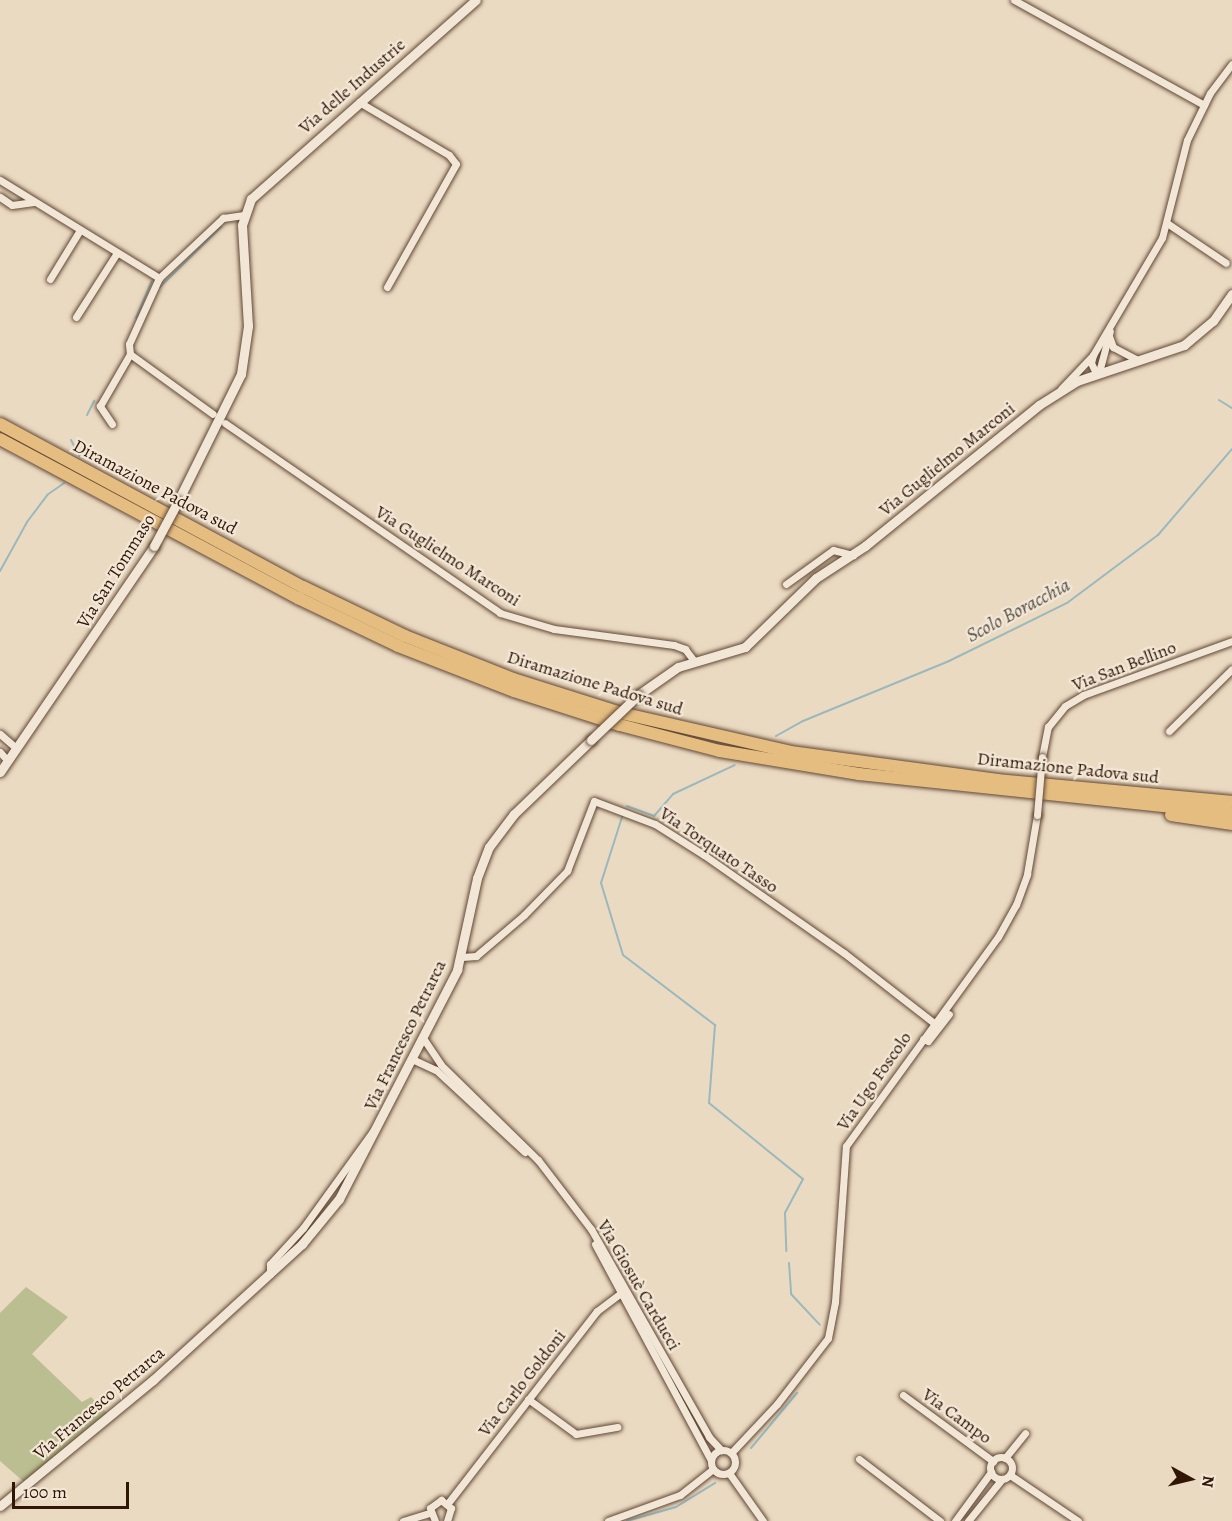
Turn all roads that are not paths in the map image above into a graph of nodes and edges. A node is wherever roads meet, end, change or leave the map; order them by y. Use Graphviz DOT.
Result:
graph roads {
  1 [pos="476,0"];
  2 [pos="1014,0"];
  3 [pos="1232,64"];
  4 [pos="359,102"];
  5 [pos="1204,105"];
  6 [pos="0,180"];
  7 [pos="0,197"];
  8 [pos="251,199"];
  9 [pos="34,202"];
  10 [pos="244,215"];
  11 [pos="1167,223"];
  12 [pos="80,230"];
  13 [pos="117,253"];
  14 [pos="1226,263"];
  15 [pos="159,278"];
  16 [pos="50,279"];
  17 [pos="387,286"];
  18 [pos="1232,294"];
  19 [pos="76,317"];
  20 [pos="1111,326"];
  21 [pos="1109,336"];
  22 [pos="130,354"];
  23 [pos="1093,355"];
  24 [pos="1139,361"];
  25 [pos="1097,373"];
  26 [pos="1061,389"];
  27 [pos="213,414"];
  28 [pos="225,423"];
  29 [pos="0,424"];
  30 [pos="112,424"];
  31 [pos="0,439"];
  32 [pos="853,555"];
  33 [pos="786,585"];
  34 [pos="1232,640"];
  35 [pos="694,661"];
  36 [pos="1232,669"];
  37 [pos="1169,731"];
  38 [pos="0,735"];
  39 [pos="15,747"];
  40 [pos="4,756"];
  41 [pos="1042,757"];
  42 [pos="0,772"];
  43 [pos="1084,800"];
  44 [pos="1232,802"];
  45 [pos="1232,813"];
  46 [pos="1232,824"];
  47 [pos="462,957"];
  48 [pos="949,1014"];
  49 [pos="934,1023"];
  50 [pos="423,1038"];
  51 [pos="923,1039"];
  52 [pos="412,1059"];
  53 [pos="380,1125"];
  54 [pos="270,1274"];
  55 [pos="625,1291"];
  56 [pos="903,1395"];
  57 [pos="528,1400"];
  58 [pos="617,1427"];
  59 [pos="1025,1433"];
  60 [pos="722,1450"];
  61 [pos="731,1453"];
  62 [pos="1005,1458"];
  63 [pos="859,1459"];
  64 [pos="711,1460"];
  65 [pos="993,1461"];
  66 [pos="713,1469"];
  67 [pos="991,1472"];
  68 [pos="729,1473"];
  69 [pos="1010,1475"];
  70 [pos="1002,1479"];
  71 [pos="448,1503"];
  72 [pos="0,1506"];
  73 [pos="430,1513"];
  74 [pos="450,1520"];
  75 [pos="404,1521"];
  76 [pos="435,1521"];
  77 [pos="608,1521"];
  78 [pos="763,1521"];
  79 [pos="940,1521"];
  80 [pos="955,1521"];
  81 [pos="968,1521"];
  82 [pos="1078,1521"];
  1 -- 4 [label="street, Via delle Industrie"];
  2 -- 5 [label="street"];
  3 -- 5 [label="street, Via Guglielmo Marconi"];
  4 -- 8 [label="street, Via delle Industrie"];
  4 -- 17 [label="street"];
  5 -- 11 [label="street, Via Guglielmo Marconi"];
  6 -- 9 [label="street"];
  7 -- 9 [label="street"];
  8 -- 10 [label="street, Via San Tommaso"];
  9 -- 12 [label="street"];
  10 -- 15 [label="street"];
  10 -- 39 [label="street, Via San Tommaso, bridge"];
  11 -- 14 [label="street"];
  11 -- 20 [label="street, Via Guglielmo Marconi"];
  12 -- 13 [label="street"];
  12 -- 16 [label="street"];
  13 -- 15 [label="street"];
  13 -- 19 [label="street"];
  15 -- 22 [label="street"];
  18 -- 24 [label="street"];
  20 -- 21 [label="street, Via Guglielmo Marconi"];
  20 -- 23 [label="street, Via Guglielmo Marconi"];
  21 -- 24 [label="street"];
  21 -- 25 [label="street, Via Guglielmo Marconi"];
  22 -- 27 [label="street"];
  22 -- 30 [label="street"];
  23 -- 25 [label="street"];
  23 -- 26 [label="street, Via Guglielmo Marconi"];
  24 -- 25 [label="street"];
  25 -- 26 [label="street, Via Guglielmo Marconi"];
  26 -- 32 [label="street, Via Guglielmo Marconi"];
  28 -- 35 [label="street, Via Guglielmo Marconi"];
  29 -- 44 [label="highway, Diramazione Padova sud"];
  31 -- 43 [label="highway, Diramazione Padova sud"];
  32 -- 33 [label="street"];
  32 -- 35 [label="street, Via Guglielmo Marconi"];
  34 -- 41 [label="street, Via San Bellino"];
  35 -- 47 [label="street, Via Francesco Petrarca, bridge"];
  36 -- 37 [label="street"];
  38 -- 39 [label="street"];
  39 -- 40 [label="street, Via San Tommaso"];
  40 -- 42 [label="street, Via San Tommaso"];
  41 -- 49 [label="street, Via Ugo Foscolo, bridge"];
  43 -- 45 [label="highway, Diramazione Padova sud"];
  43 -- 46 [label="highway"];
  47 -- 49 [label="street, Via Torquato Tasso"];
  47 -- 50 [label="street, Via Francesco Petrarca"];
  48 -- 51 [label="street"];
  49 -- 51 [label="street, Via Ugo Foscolo"];
  50 -- 52 [label="street, Via Francesco Petrarca"];
  50 -- 55 [label="street, Via Giosuè Carducci"];
  51 -- 61 [label="street, Via Ugo Foscolo"];
  52 -- 53 [label="street, Via Francesco Petrarca"];
  52 -- 55 [label="street, Via Giosuè Carducci"];
  53 -- 54 [label="street, Via Francesco Petrarca"];
  53 -- 54 [label="street, Via Francesco Petrarca"];
  54 -- 72 [label="street, Via Francesco Petrarca"];
  55 -- 57 [label="street, Via Carlo Goldoni"];
  55 -- 60 [label="street, Via Giosuè Carducci"];
  55 -- 64 [label="street, Via Giosuè Carducci"];
  56 -- 65 [label="street, Via Campo"];
  57 -- 58 [label="street"];
  57 -- 71 [label="street, Via Carlo Goldoni"];
  59 -- 62 [label="street"];
  60 -- 61 [label="street"];
  60 -- 64 [label="street"];
  61 -- 68 [label="street"];
  62 -- 65 [label="street"];
  62 -- 69 [label="street"];
  63 -- 79 [label="street"];
  64 -- 66 [label="street"];
  65 -- 67 [label="street"];
  66 -- 68 [label="street"];
  66 -- 77 [label="street"];
  67 -- 70 [label="street"];
  67 -- 80 [label="street"];
  68 -- 78 [label="street"];
  69 -- 70 [label="street"];
  69 -- 82 [label="street"];
  70 -- 81 [label="street"];
  71 -- 73 [label="street"];
  71 -- 74 [label="street"];
  73 -- 75 [label="street"];
  73 -- 76 [label="street"];
}
